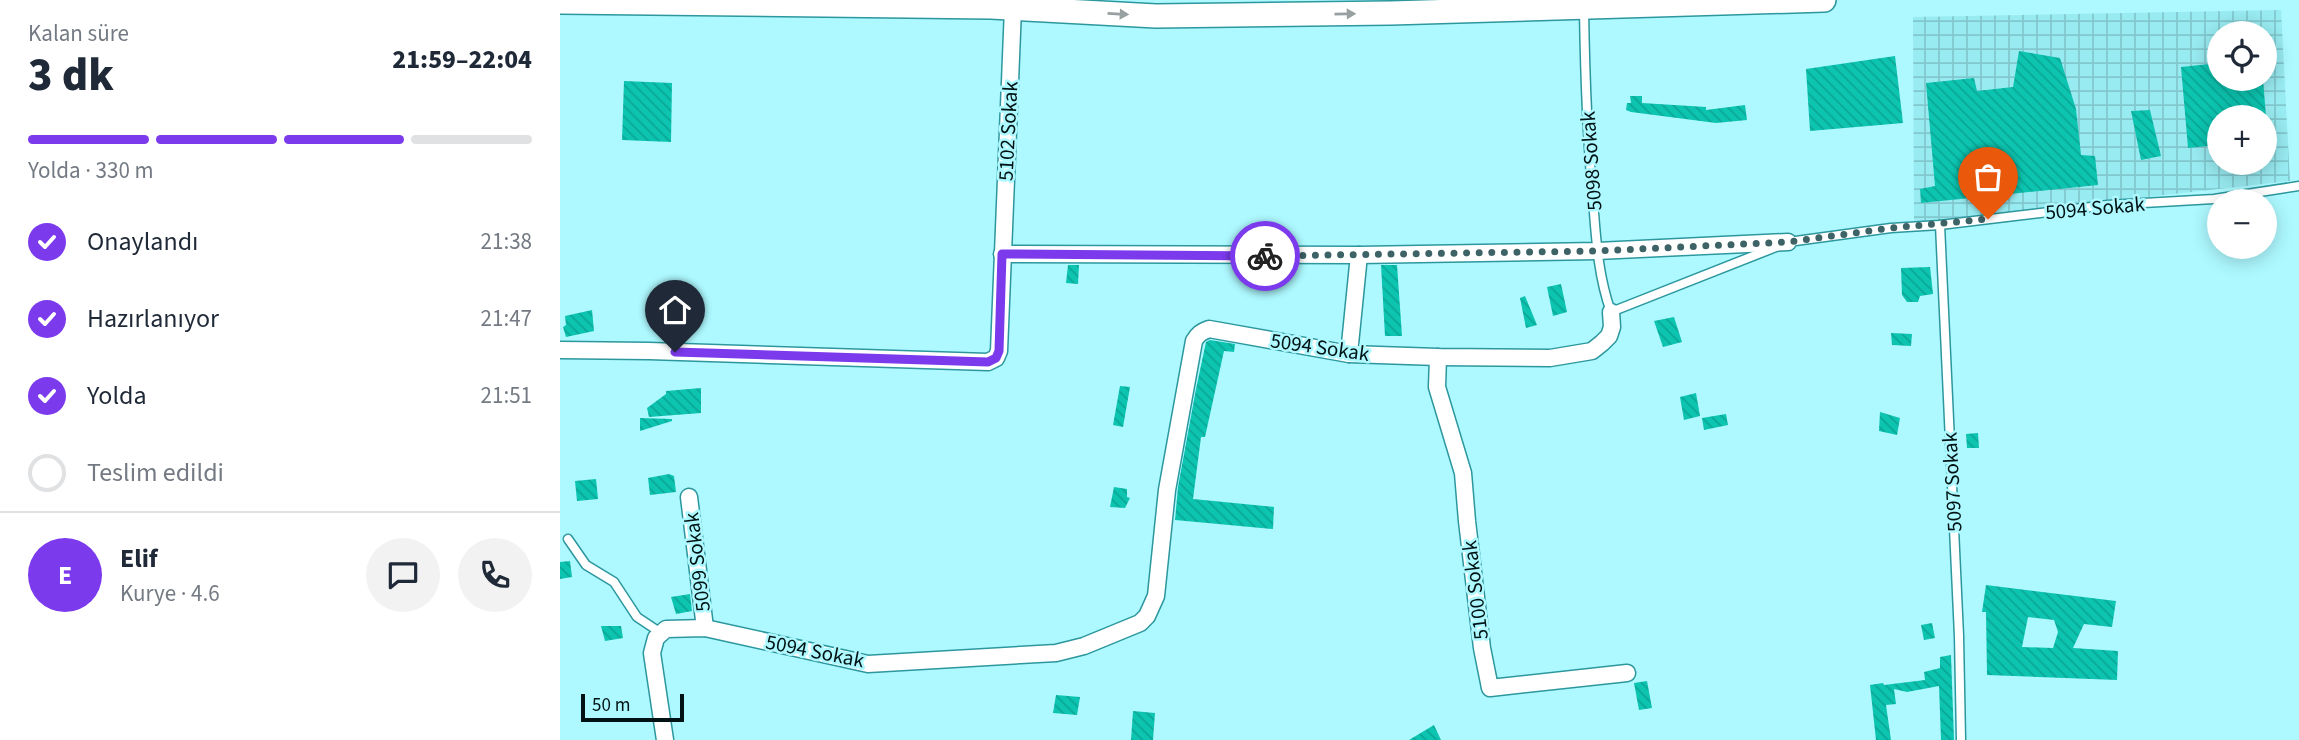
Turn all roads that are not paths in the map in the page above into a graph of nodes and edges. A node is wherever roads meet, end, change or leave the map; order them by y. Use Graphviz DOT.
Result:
graph roads {
  1 [pos="1824,0"];
  2 [pos="560,2"];
  3 [pos="1013,8"];
  4 [pos="1584,8"];
  5 [pos="2299,186"];
  6 [pos="1940,225"];
  7 [pos="1788,242"];
  8 [pos="1597,251"];
  9 [pos="1002,254"];
  10 [pos="1359,255"];
  11 [pos="1611,312"];
  12 [pos="560,350"];
  13 [pos="1349,354"];
  14 [pos="1438,358"];
  15 [pos="689,497"];
  16 [pos="568,539"];
  17 [pos="705,628"];
  18 [pos="661,632"];
  19 [pos="1627,673"];
  20 [pos="665,740"];
  21 [pos="1961,740"];
  1 -- 4 [label="main road"];
  2 -- 3 [label="main road"];
  3 -- 4 [label="main road, one-way"];
  3 -- 9 [label="street, 5102 Sokak"];
  4 -- 8 [label="lane, 5098 Sokak"];
  5 -- 6 [label="lane, 5094 Sokak"];
  6 -- 7 [label="lane, 5094 Sokak"];
  6 -- 21 [label="lane, 5097 Sokak"];
  7 -- 8 [label="street"];
  7 -- 11 [label="lane, 5094 Sokak"];
  8 -- 10 [label="street"];
  8 -- 11 [label="lane, 5098 Sokak"];
  9 -- 10 [label="street"];
  9 -- 12 [label="street"];
  10 -- 13 [label="street"];
  11 -- 14 [label="street, 5094 Sokak"];
  13 -- 14 [label="street, 5094 Sokak"];
  13 -- 17 [label="street, 5094 Sokak"];
  14 -- 19 [label="street, 5100 Sokak"];
  15 -- 17 [label="street, 5099 Sokak"];
  16 -- 18 [label="lane"];
  17 -- 18 [label="street, 5094 Sokak"];
  18 -- 20 [label="street"];
}
